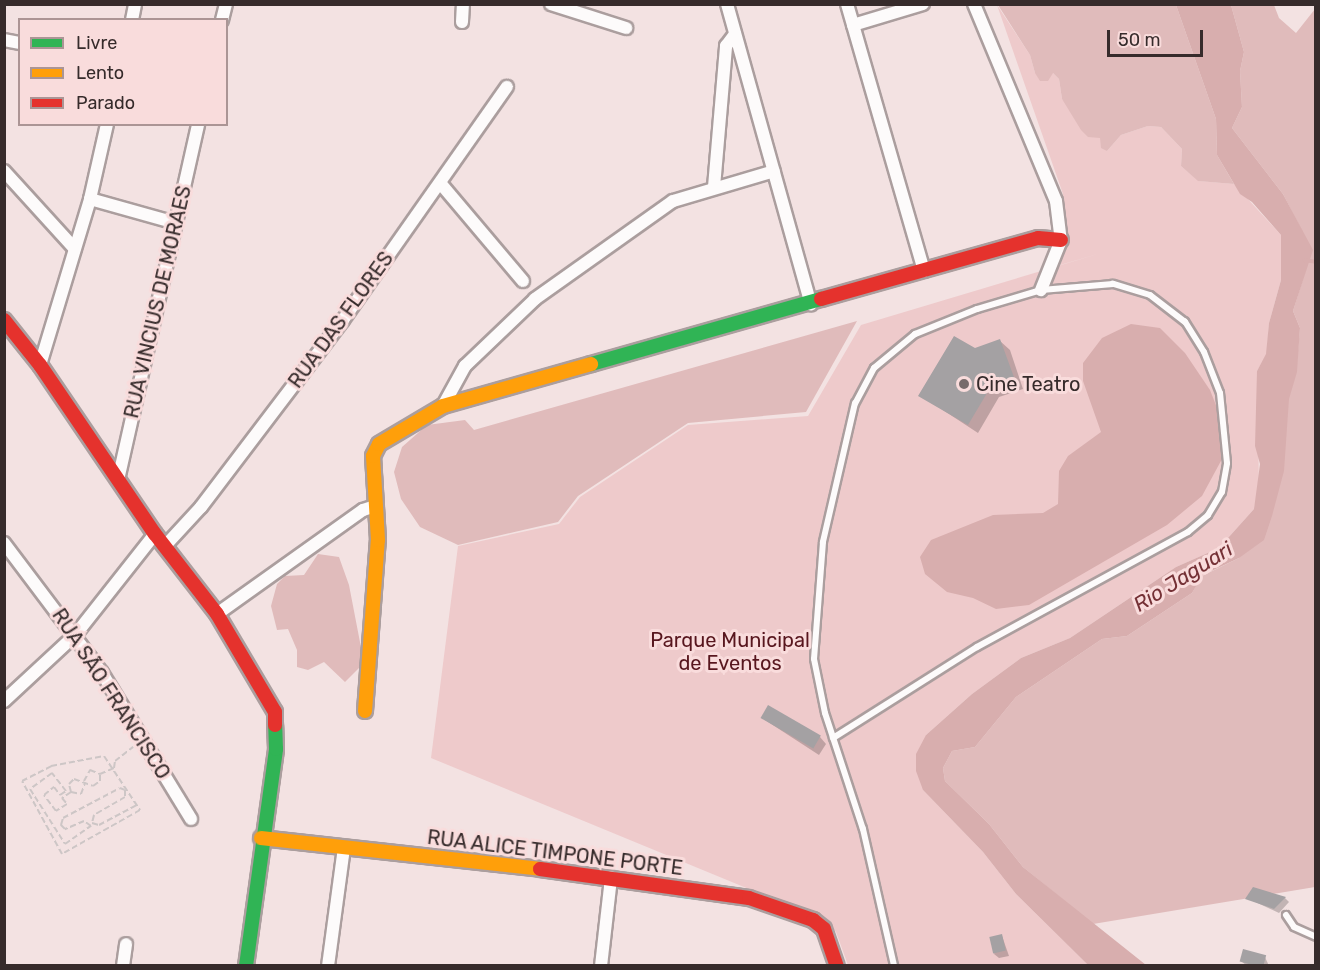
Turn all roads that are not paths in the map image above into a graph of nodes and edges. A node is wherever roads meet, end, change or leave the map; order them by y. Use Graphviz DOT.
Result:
graph roads {
  1 [pos="463,4"];
  2 [pos="551,4"];
  3 [pos="727,4"];
  4 [pos="847,4"];
  5 [pos="923,4"];
  6 [pos="974,4"];
  7 [pos="462,22"];
  8 [pos="853,25"];
  9 [pos="626,28"];
  10 [pos="735,34"];
  11 [pos="507,87"];
  12 [pos="107,126"];
  13 [pos="198,126"];
  14 [pos="4,171"];
  15 [pos="774,171"];
  16 [pos="441,184"];
  17 [pos="714,187"];
  18 [pos="90,199"];
  19 [pos="176,223"];
  20 [pos="1061,240"];
  21 [pos="75,249"];
  22 [pos="924,271"];
  23 [pos="523,281"];
  24 [pos="1041,290"];
  25 [pos="811,304"];
  26 [pos="4,320"];
  27 [pos="40,365"];
  28 [pos="443,406"];
  29 [pos="118,480"];
  30 [pos="375,506"];
  31 [pos="155,534"];
  32 [pos="4,543"];
  33 [pos="165,546"];
  34 [pos="217,614"];
  35 [pos="76,634"];
  36 [pos="4,700"];
  37 [pos="365,711"];
  38 [pos="833,738"];
  39 [pos="191,819"];
  40 [pos="261,838"];
  41 [pos="344,848"];
  42 [pos="610,878"];
  43 [pos="1286,915"];
  44 [pos="1316,937"];
  45 [pos="126,944"];
  46 [pos="123,966"];
  47 [pos="246,966"];
  48 [pos="328,966"];
  49 [pos="601,966"];
  50 [pos="837,966"];
  51 [pos="894,966"];
  1 -- 7 [label="street"];
  2 -- 9 [label="street"];
  3 -- 10 [label="street"];
  4 -- 8 [label="street"];
  5 -- 8 [label="street"];
  6 -- 20 [label="street"];
  8 -- 22 [label="street"];
  10 -- 15 [label="street"];
  10 -- 17 [label="street"];
  11 -- 16 [label="street, RUA DAS FLORES"];
  12 -- 18 [label="street"];
  13 -- 19 [label="street, RUA VINCIUS DE MORAES"];
  14 -- 21 [label="street"];
  15 -- 17 [label="street"];
  15 -- 25 [label="street"];
  16 -- 23 [label="street"];
  16 -- 33 [label="street, RUA DAS FLORES"];
  17 -- 28 [label="street"];
  18 -- 19 [label="street"];
  18 -- 21 [label="street"];
  19 -- 29 [label="street, RUA VINCIUS DE MORAES"];
  20 -- 22 [label="street"];
  20 -- 24 [label="street"];
  21 -- 27 [label="street"];
  22 -- 25 [label="street"];
  24 -- 38 [label="lane"];
  24 -- 38 [label="lane"];
  25 -- 28 [label="street"];
  26 -- 27 [label="street"];
  27 -- 29 [label="street"];
  28 -- 30 [label="street"];
  29 -- 31 [label="street"];
  30 -- 34 [label="street"];
  30 -- 37 [label="street"];
  31 -- 33 [label="street"];
  31 -- 35 [label="street"];
  32 -- 35 [label="street, RUA SÃO FRANCISCO"];
  33 -- 34 [label="street"];
  34 -- 40 [label="street"];
  35 -- 36 [label="street"];
  35 -- 39 [label="street, RUA SÃO FRANCISCO"];
  38 -- 51 [label="lane"];
  40 -- 41 [label="street, RUA ALICE TIMPONE PORTE"];
  40 -- 47 [label="street"];
  41 -- 42 [label="street, RUA ALICE TIMPONE PORTE"];
  41 -- 48 [label="street"];
  42 -- 49 [label="street"];
  42 -- 50 [label="street, RUA ALICE TIMPONE PORTE"];
  43 -- 44 [label="lane"];
  45 -- 46 [label="street"];
}
